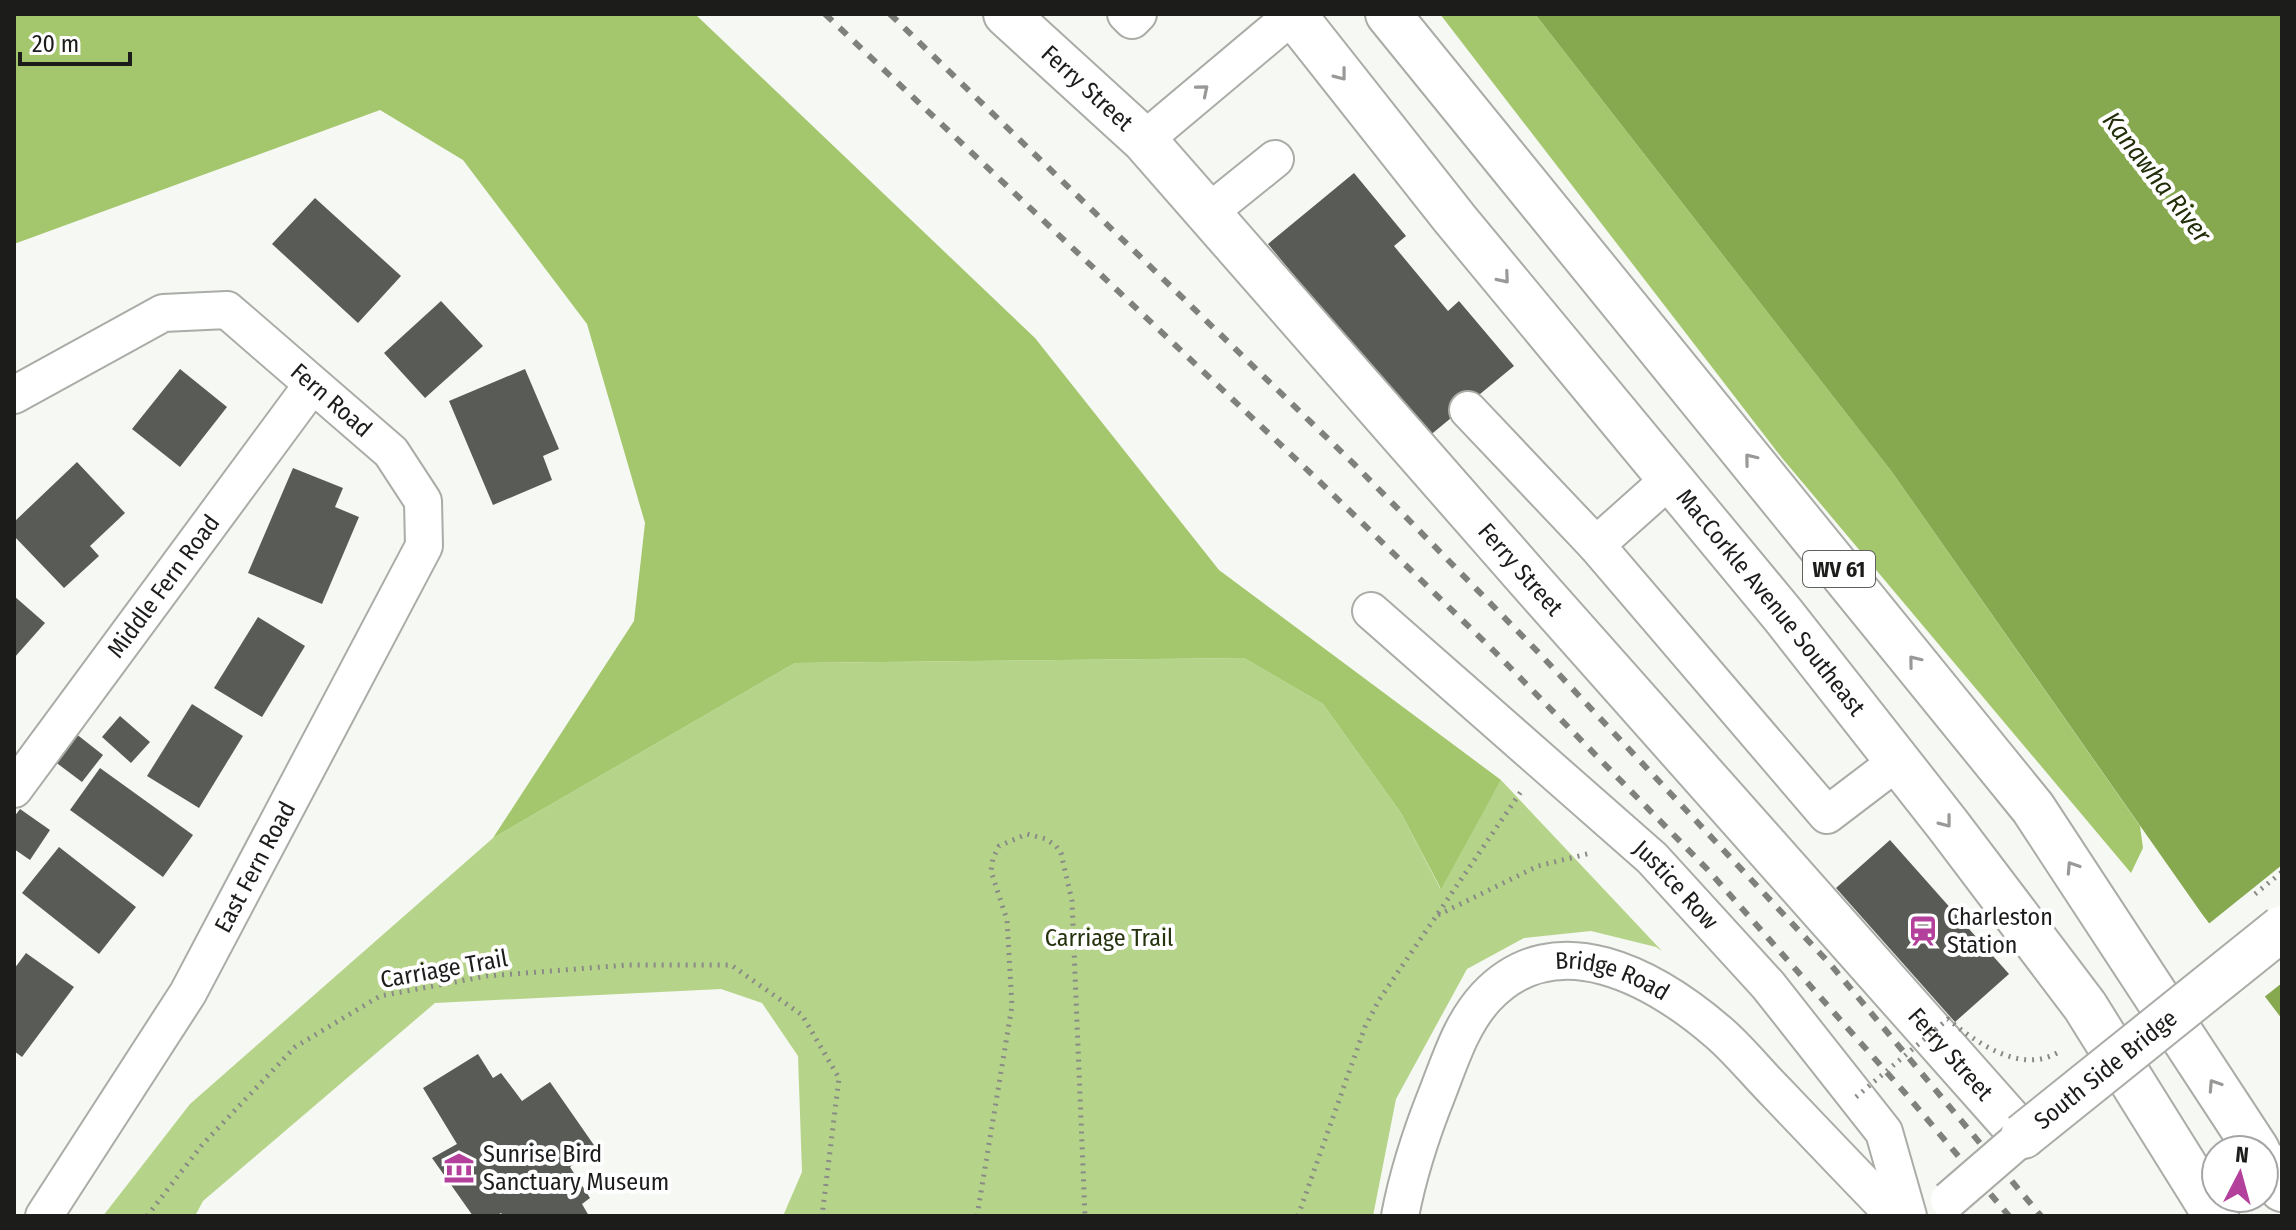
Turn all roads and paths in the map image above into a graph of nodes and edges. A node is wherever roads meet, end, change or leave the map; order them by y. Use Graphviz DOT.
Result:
graph roads {
  1 [pos="1006,14"];
  2 [pos="1126,14"];
  3 [pos="1138,14"];
  4 [pos="1293,14"];
  5 [pos="1388,14"];
  6 [pos="1144,140"];
  7 [pos="1275,159"];
  8 [pos="1208,213"];
  9 [pos="312,385"];
  10 [pos="14,395"];
  11 [pos="1468,410"];
  12 [pos="1670,479"];
  13 [pos="423,501"];
  14 [pos="1596,545"];
  15 [pos="1371,611"];
  16 [pos="1898,761"];
  17 [pos="1540,763"];
  18 [pos="14,789"];
  19 [pos="1644,852"];
  20 [pos="2282,872"];
  21 [pos="2248,900"];
  22 [pos="1437,915"];
  23 [pos="2282,928"];
  24 [pos="1933,1032"];
  25 [pos="2060,1052"];
  26 [pos="1856,1097"];
  27 [pos="2247,1134"];
  28 [pos="2023,1136"];
  29 [pos="1941,1208"];
  30 [pos="44,1216"];
  31 [pos="147,1216"];
  32 [pos="822,1216"];
  33 [pos="977,1216"];
  34 [pos="1085,1216"];
  35 [pos="1298,1216"];
  36 [pos="1400,1216"];
  37 [pos="1895,1216"];
  38 [pos="1908,1216"];
  39 [pos="2216,1216"];
  1 -- 6 [label="main road, Ferry Street"];
  2 -- 3 [label="street"];
  6 -- 4 [label="street, one-way"];
  4 -- 12 [label="main road, MacCorkle Avenue Southeast / WV 61, one-way"];
  27 -- 5 [label="main road, WV 61, one-way"];
  6 -- 8 [label="main road, Ferry Street"];
  7 -- 8 [label="street"];
  8 -- 24 [label="main road, Ferry Street"];
  9 -- 10 [label="street, Fern Road"];
  9 -- 13 [label="street, Fern Road"];
  9 -- 18 [label="street, Middle Fern Road"];
  11 -- 14 [label="street"];
  12 -- 14 [label="street"];
  12 -- 16 [label="main road, MacCorkle Avenue Southeast / WV 61"];
  13 -- 30 [label="street, East Fern Road"];
  14 -- 16 [label="street"];
  15 -- 17 [label="street, Justice Row"];
  16 -- 39 [label="main road, MacCorkle Avenue Southeast / WV 61, one-way"];
  17 -- 19 [label="street, Justice Row"];
  17 -- 22 [label="path"];
  19 -- 22 [label="path"];
  19 -- 26 [label="street, Justice Row"];
  20 -- 21 [label="path, bridge"];
  22 -- 35 [label="path"];
  23 -- 28 [label="main road, South Side Bridge, bridge"];
  24 -- 25 [label="path, bridge"];
  24 -- 26 [label="path, bridge"];
  24 -- 28 [label="main road, Ferry Street"];
  26 -- 38 [label="street, Justice Row"];
  28 -- 29 [label="street, South Side Bridge, bridge"];
  31 -- 32 [label="path, Carriage Trail"];
  33 -- 34 [label="path"];
  36 -- 37 [label="street, Bridge Road"];
}
